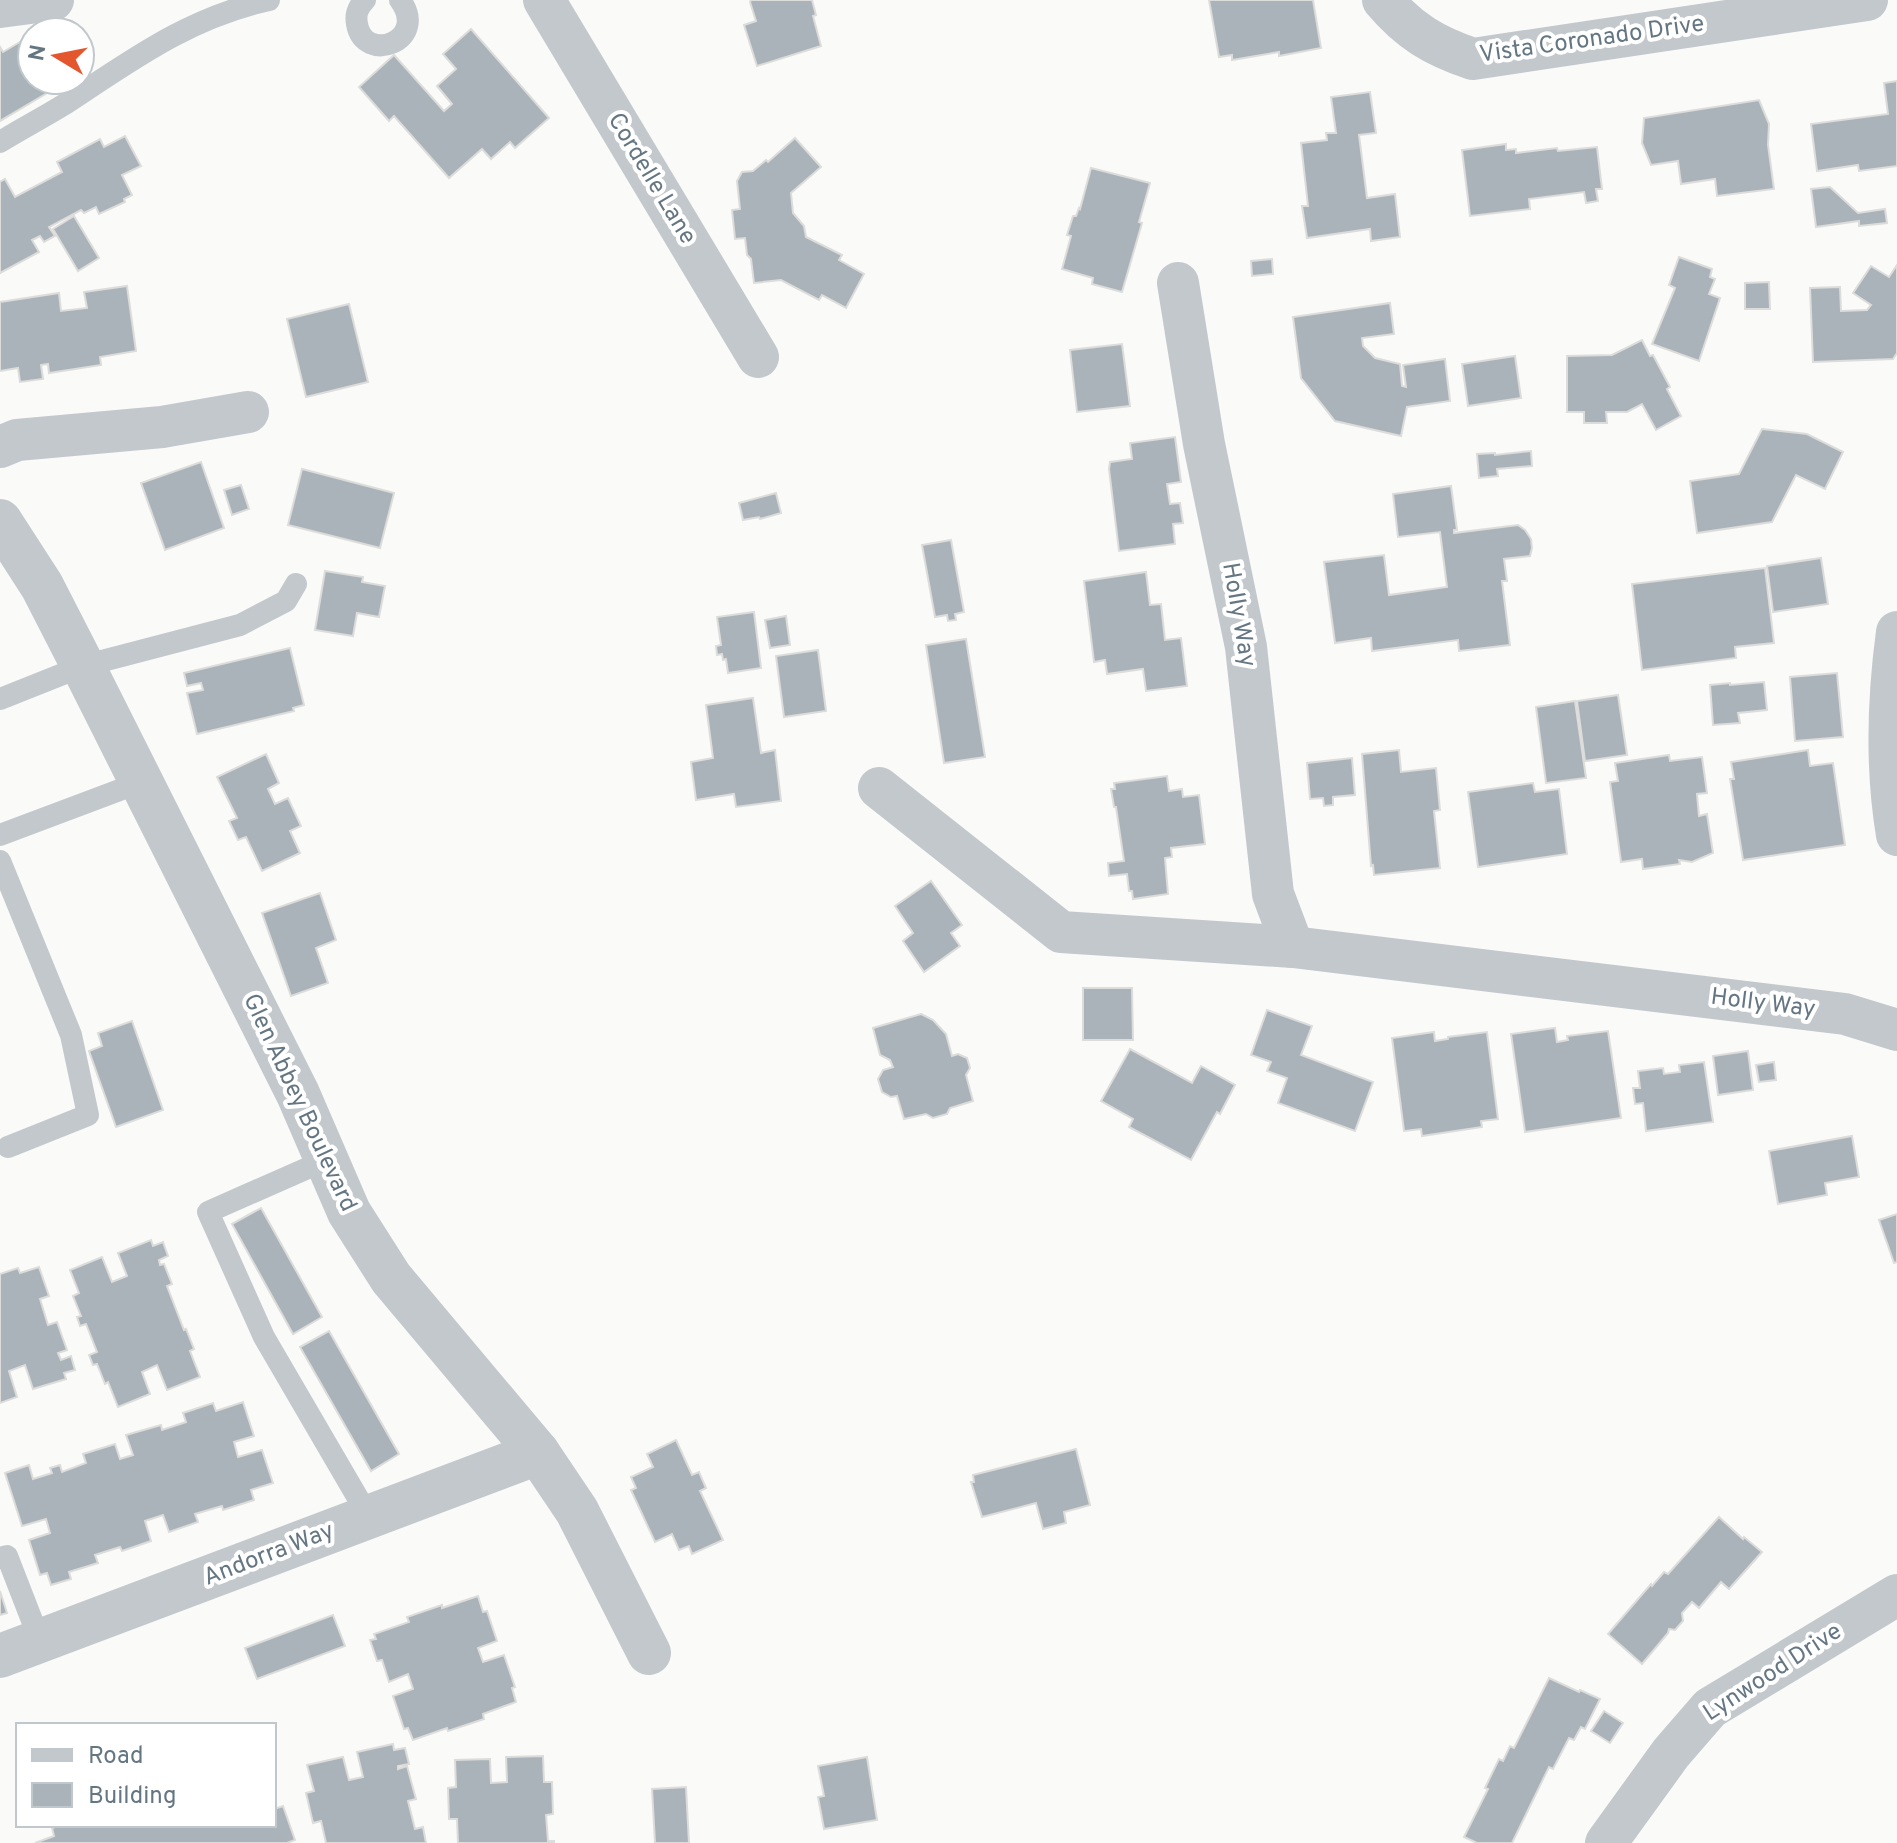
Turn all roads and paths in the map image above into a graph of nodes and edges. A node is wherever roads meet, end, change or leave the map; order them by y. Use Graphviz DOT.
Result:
graph roads {
  1 [pos="53,0"];
  2 [pos="269,0"];
  3 [pos="400,0"];
  4 [pos="544,0"];
  5 [pos="1383,0"];
  6 [pos="1867,0"];
  7 [pos="358,1"];
  8 [pos="0,7"];
  9 [pos="0,142"];
  10 [pos="1178,283"];
  11 [pos="758,357"];
  12 [pos="248,412"];
  13 [pos="0,447"];
  14 [pos="0,521"];
  15 [pos="296,584"];
  16 [pos="1897,632"];
  17 [pos="83,666"];
  18 [pos="0,699"];
  19 [pos="141,782"];
  20 [pos="879,788"];
  21 [pos="0,835"];
  22 [pos="1897,835"];
  23 [pos="0,861"];
  24 [pos="1293,947"];
  25 [pos="1897,1030"];
  26 [pos="3,1141"];
  27 [pos="326,1160"];
  28 [pos="538,1453"];
  29 [pos="369,1517"];
  30 [pos="0,1558"];
  31 [pos="1897,1595"];
  32 [pos="40,1641"];
  33 [pos="649,1653"];
  34 [pos="0,1656"];
  35 [pos="1606,1843"];
  1 -- 8 [label="street"];
  2 -- 9 [label="lane"];
  3 -- 7 [label="lane"];
  4 -- 11 [label="street, Cordelle Lane"];
  5 -- 6 [label="street, Vista Coronado Drive"];
  10 -- 24 [label="street, Holly Way"];
  12 -- 13 [label="street"];
  14 -- 17 [label="street, Glen Abbey Boulevard"];
  15 -- 17 [label="lane"];
  16 -- 22 [label="street"];
  17 -- 18 [label="lane"];
  17 -- 19 [label="street, Glen Abbey Boulevard"];
  19 -- 21 [label="lane"];
  19 -- 27 [label="street, Glen Abbey Boulevard"];
  20 -- 24 [label="street, Holly Way"];
  23 -- 26 [label="lane"];
  24 -- 25 [label="street, Holly Way"];
  27 -- 28 [label="street, Glen Abbey Boulevard"];
  27 -- 29 [label="lane"];
  28 -- 29 [label="street, Andorra Way"];
  28 -- 33 [label="street, Glen Abbey Boulevard"];
  29 -- 32 [label="street, Andorra Way"];
  30 -- 32 [label="lane"];
  31 -- 35 [label="street, Lynwood Drive"];
  32 -- 34 [label="street, Andorra Way"];
}
